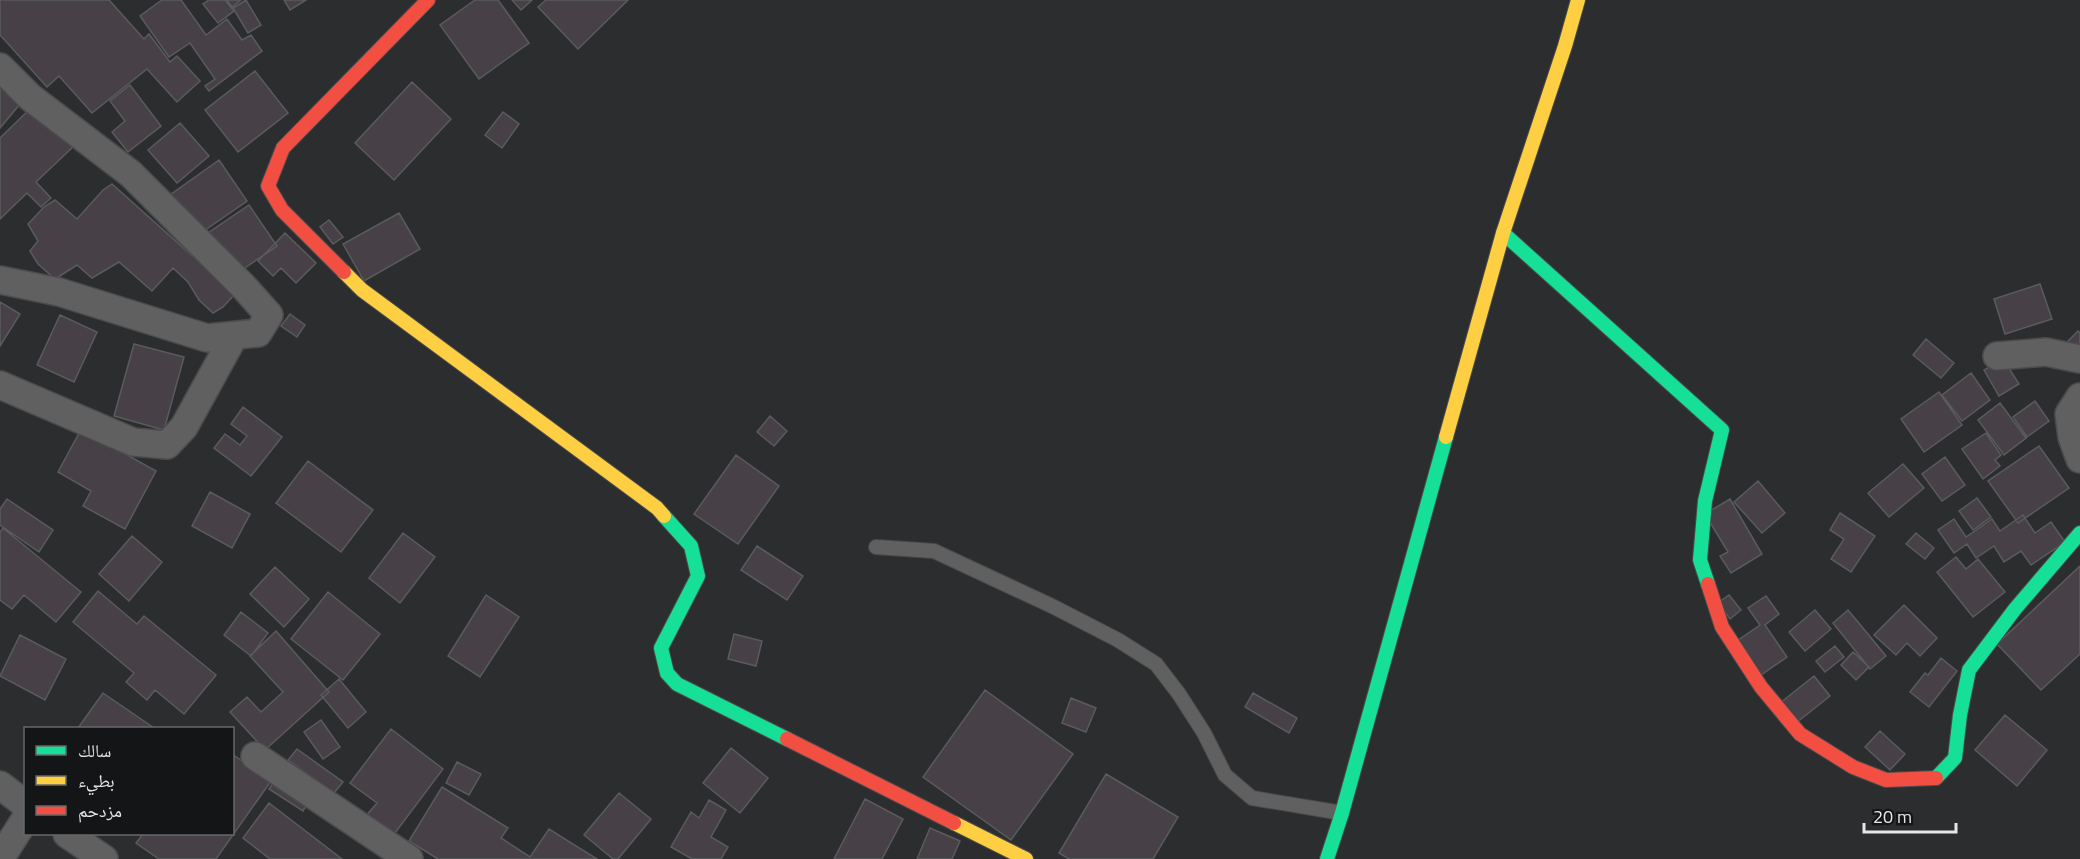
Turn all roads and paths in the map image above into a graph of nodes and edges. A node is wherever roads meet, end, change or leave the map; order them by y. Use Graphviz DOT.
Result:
graph roads {
  1 [pos="428,0"];
  2 [pos="1578,0"];
  3 [pos="0,67"];
  4 [pos="1503,233"];
  5 [pos="0,280"];
  6 [pos="234,336"];
  7 [pos="1997,356"];
  8 [pos="2080,359"];
  9 [pos="0,385"];
  10 [pos="2080,396"];
  11 [pos="2080,459"];
  12 [pos="2080,532"];
  13 [pos="876,547"];
  14 [pos="255,756"];
  15 [pos="0,785"];
  16 [pos="24,803"];
  17 [pos="1342,813"];
  18 [pos="24,822"];
  19 [pos="68,835"];
  20 [pos="0,859"];
  21 [pos="104,859"];
  22 [pos="409,859"];
  23 [pos="1026,859"];
  24 [pos="1327,859"];
  1 -- 23 [label="street"];
  2 -- 4 [label="street"];
  3 -- 6 [label="street"];
  4 -- 12 [label="street"];
  4 -- 17 [label="street"];
  5 -- 6 [label="street"];
  6 -- 9 [label="street"];
  7 -- 8 [label="street"];
  10 -- 11 [label="street"];
  13 -- 17 [label="lane"];
  14 -- 22 [label="street"];
  15 -- 16 [label="street"];
  17 -- 24 [label="street"];
  18 -- 20 [label="street"];
  19 -- 21 [label="street"];
}
